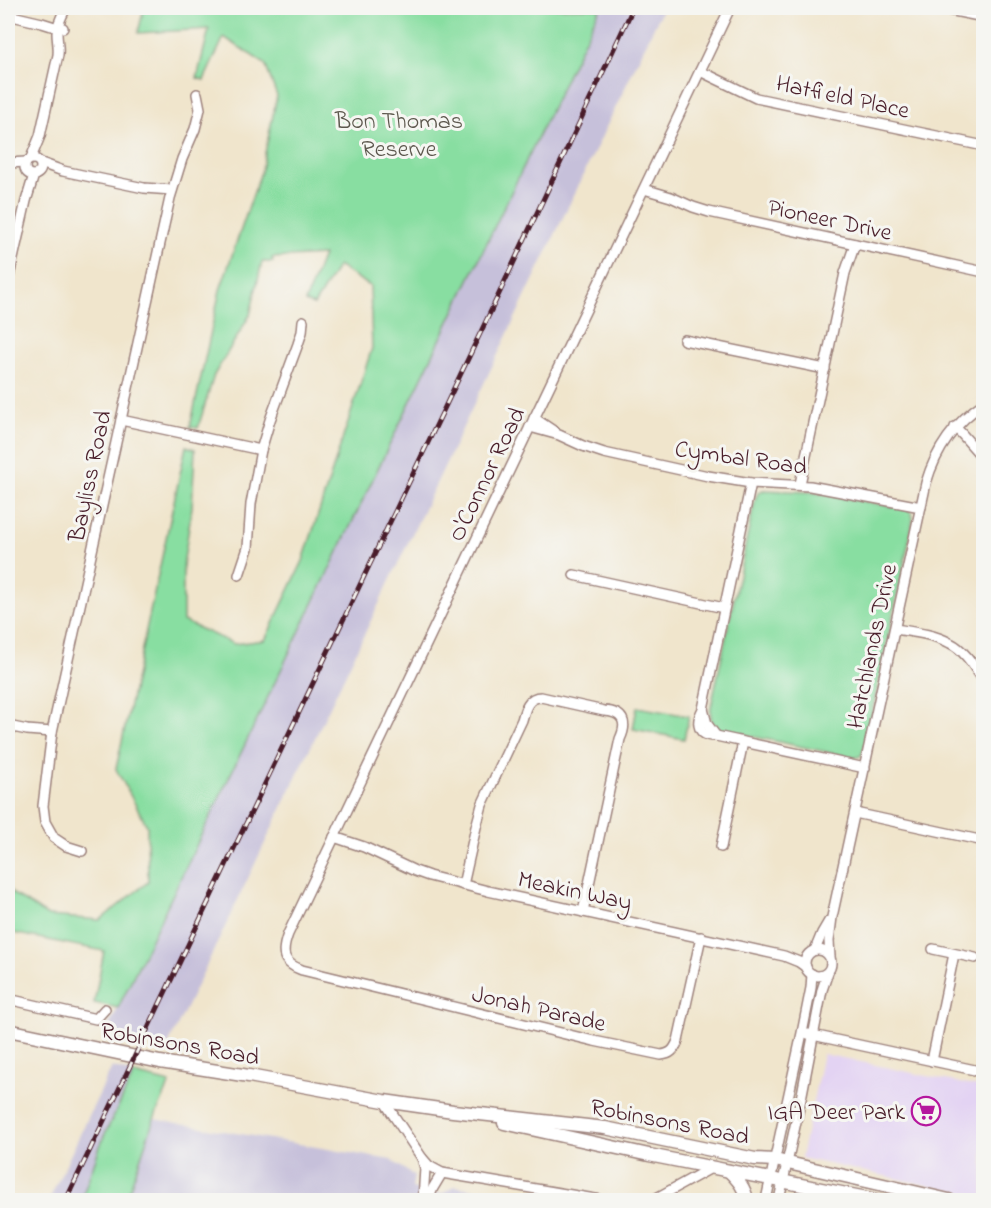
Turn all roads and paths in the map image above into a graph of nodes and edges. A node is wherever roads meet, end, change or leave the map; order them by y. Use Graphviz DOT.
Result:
graph roads {
  1 [pos="68,8"];
  2 [pos="730,8"];
  3 [pos="939,8"];
  4 [pos="8,15"];
  5 [pos="984,17"];
  6 [pos="60,27"];
  7 [pos="700,71"];
  8 [pos="197,94"];
  9 [pos="984,146"];
  10 [pos="8,163"];
  11 [pos="33,166"];
  12 [pos="646,185"];
  13 [pos="171,194"];
  14 [pos="851,243"];
  15 [pos="984,272"];
  16 [pos="8,281"];
  17 [pos="303,321"];
  18 [pos="684,340"];
  19 [pos="825,369"];
  20 [pos="984,403"];
  21 [pos="121,420"];
  22 [pos="532,423"];
  23 [pos="952,431"];
  24 [pos="261,450"];
  25 [pos="980,456"];
  26 [pos="751,483"];
  27 [pos="800,484"];
  28 [pos="921,507"];
  29 [pos="239,575"];
  30 [pos="574,575"];
  31 [pos="724,608"];
  32 [pos="895,629"];
  33 [pos="984,681"];
  34 [pos="8,726"];
  35 [pos="52,736"];
  36 [pos="743,742"];
  37 [pos="865,768"];
  38 [pos="855,813"];
  39 [pos="336,833"];
  40 [pos="984,841"];
  41 [pos="721,847"];
  42 [pos="82,851"];
  43 [pos="463,885"];
  44 [pos="583,912"];
  45 [pos="832,917"];
  46 [pos="701,937"];
  47 [pos="933,949"];
  48 [pos="812,952"];
  49 [pos="954,954"];
  50 [pos="784,956"];
  51 [pos="830,957"];
  52 [pos="285,958"];
  53 [pos="975,958"];
  54 [pos="809,971"];
  55 [pos="828,972"];
  56 [pos="8,999"];
  57 [pos="105,1009"];
  58 [pos="8,1030"];
  59 [pos="802,1033"];
  60 [pos="814,1035"];
  61 [pos="932,1061"];
  62 [pos="984,1072"];
  63 [pos="384,1101"];
  64 [pos="453,1111"];
  65 [pos="422,1158"];
  66 [pos="781,1162"];
  67 [pos="711,1168"];
  68 [pos="729,1171"];
  69 [pos="442,1173"];
  70 [pos="777,1181"];
  71 [pos="832,1192"];
  72 [pos="423,1200"];
  73 [pos="428,1200"];
  74 [pos="601,1200"];
  75 [pos="653,1200"];
  76 [pos="747,1200"];
  77 [pos="766,1200"];
  78 [pos="779,1200"];
  79 [pos="804,1200"];
  80 [pos="877,1200"];
  81 [pos="949,1200"];
  1 -- 6 [label="street"];
  2 -- 7 [label="street, O'Connor Road"];
  3 -- 5 [label="street"];
  4 -- 6 [label="street"];
  6 -- 11 [label="street"];
  7 -- 9 [label="street, Hatfield Place"];
  7 -- 12 [label="street, O'Connor Road"];
  8 -- 13 [label="street, Bayliss Road"];
  10 -- 11 [label="street"];
  11 -- 13 [label="street"];
  11 -- 16 [label="street"];
  12 -- 14 [label="street, Pioneer Drive"];
  12 -- 22 [label="street, O'Connor Road"];
  13 -- 21 [label="street, Bayliss Road"];
  14 -- 15 [label="street, Pioneer Drive"];
  14 -- 19 [label="street"];
  17 -- 24 [label="street"];
  18 -- 19 [label="street"];
  19 -- 27 [label="street"];
  20 -- 23 [label="street, Hatchlands Drive"];
  21 -- 24 [label="street"];
  21 -- 35 [label="street, Bayliss Road"];
  22 -- 26 [label="street, Cymbal Road"];
  22 -- 39 [label="street, O'Connor Road"];
  23 -- 25 [label="street"];
  23 -- 28 [label="street, Hatchlands Drive"];
  24 -- 29 [label="street"];
  26 -- 27 [label="street, Cymbal Road"];
  26 -- 31 [label="street"];
  27 -- 28 [label="street, Cymbal Road"];
  28 -- 32 [label="street, Hatchlands Drive"];
  30 -- 31 [label="street"];
  31 -- 36 [label="street"];
  32 -- 33 [label="street"];
  32 -- 37 [label="street, Hatchlands Drive"];
  34 -- 35 [label="street"];
  35 -- 42 [label="street, Bayliss Road"];
  36 -- 37 [label="street"];
  36 -- 41 [label="street"];
  37 -- 38 [label="street, Hatchlands Drive"];
  38 -- 40 [label="street"];
  38 -- 45 [label="street, Hatchlands Drive"];
  39 -- 43 [label="street, Meakin Way"];
  39 -- 52 [label="street, O'Connor Road"];
  43 -- 44 [label="street, Meakin Way"];
  43 -- 44 [label="street"];
  44 -- 46 [label="street, Meakin Way"];
  45 -- 48 [label="street, Hatchlands Drive"];
  45 -- 51 [label="street, Hatchlands Drive"];
  46 -- 50 [label="street, Meakin Way"];
  46 -- 52 [label="street, Jonah Parade"];
  47 -- 49 [label="street"];
  48 -- 50 [label="street, Meakin Way"];
  48 -- 51 [label="street"];
  48 -- 54 [label="street"];
  49 -- 53 [label="street"];
  49 -- 61 [label="street"];
  50 -- 54 [label="street, Meakin Way"];
  51 -- 55 [label="street"];
  54 -- 55 [label="street"];
  54 -- 59 [label="street"];
  55 -- 60 [label="street"];
  56 -- 57 [label="street, Robinsons Road"];
  58 -- 63 [label="main road, Robinsons Road"];
  59 -- 60 [label="street"];
  59 -- 66 [label="street"];
  60 -- 61 [label="street"];
  60 -- 66 [label="street"];
  61 -- 62 [label="street"];
  63 -- 64 [label="main road, Robinsons Road"];
  63 -- 65 [label="street"];
  64 -- 66 [label="main road, Robinsons Road"];
  64 -- 67 [label="main road, Robinsons Road"];
  65 -- 69 [label="street"];
  65 -- 72 [label="street"];
  66 -- 70 [label="street"];
  66 -- 81 [label="main road, Robinsons Road"];
  67 -- 68 [label="main road, Robinsons Road"];
  67 -- 75 [label="street"];
  68 -- 70 [label="main road, Robinsons Road"];
  68 -- 76 [label="main road"];
  69 -- 73 [label="street"];
  69 -- 74 [label="street"];
  70 -- 71 [label="main road, Robinsons Road"];
  70 -- 77 [label="street"];
  70 -- 78 [label="street"];
  71 -- 79 [label="main road"];
  71 -- 80 [label="main road, Robinsons Road"];
}
